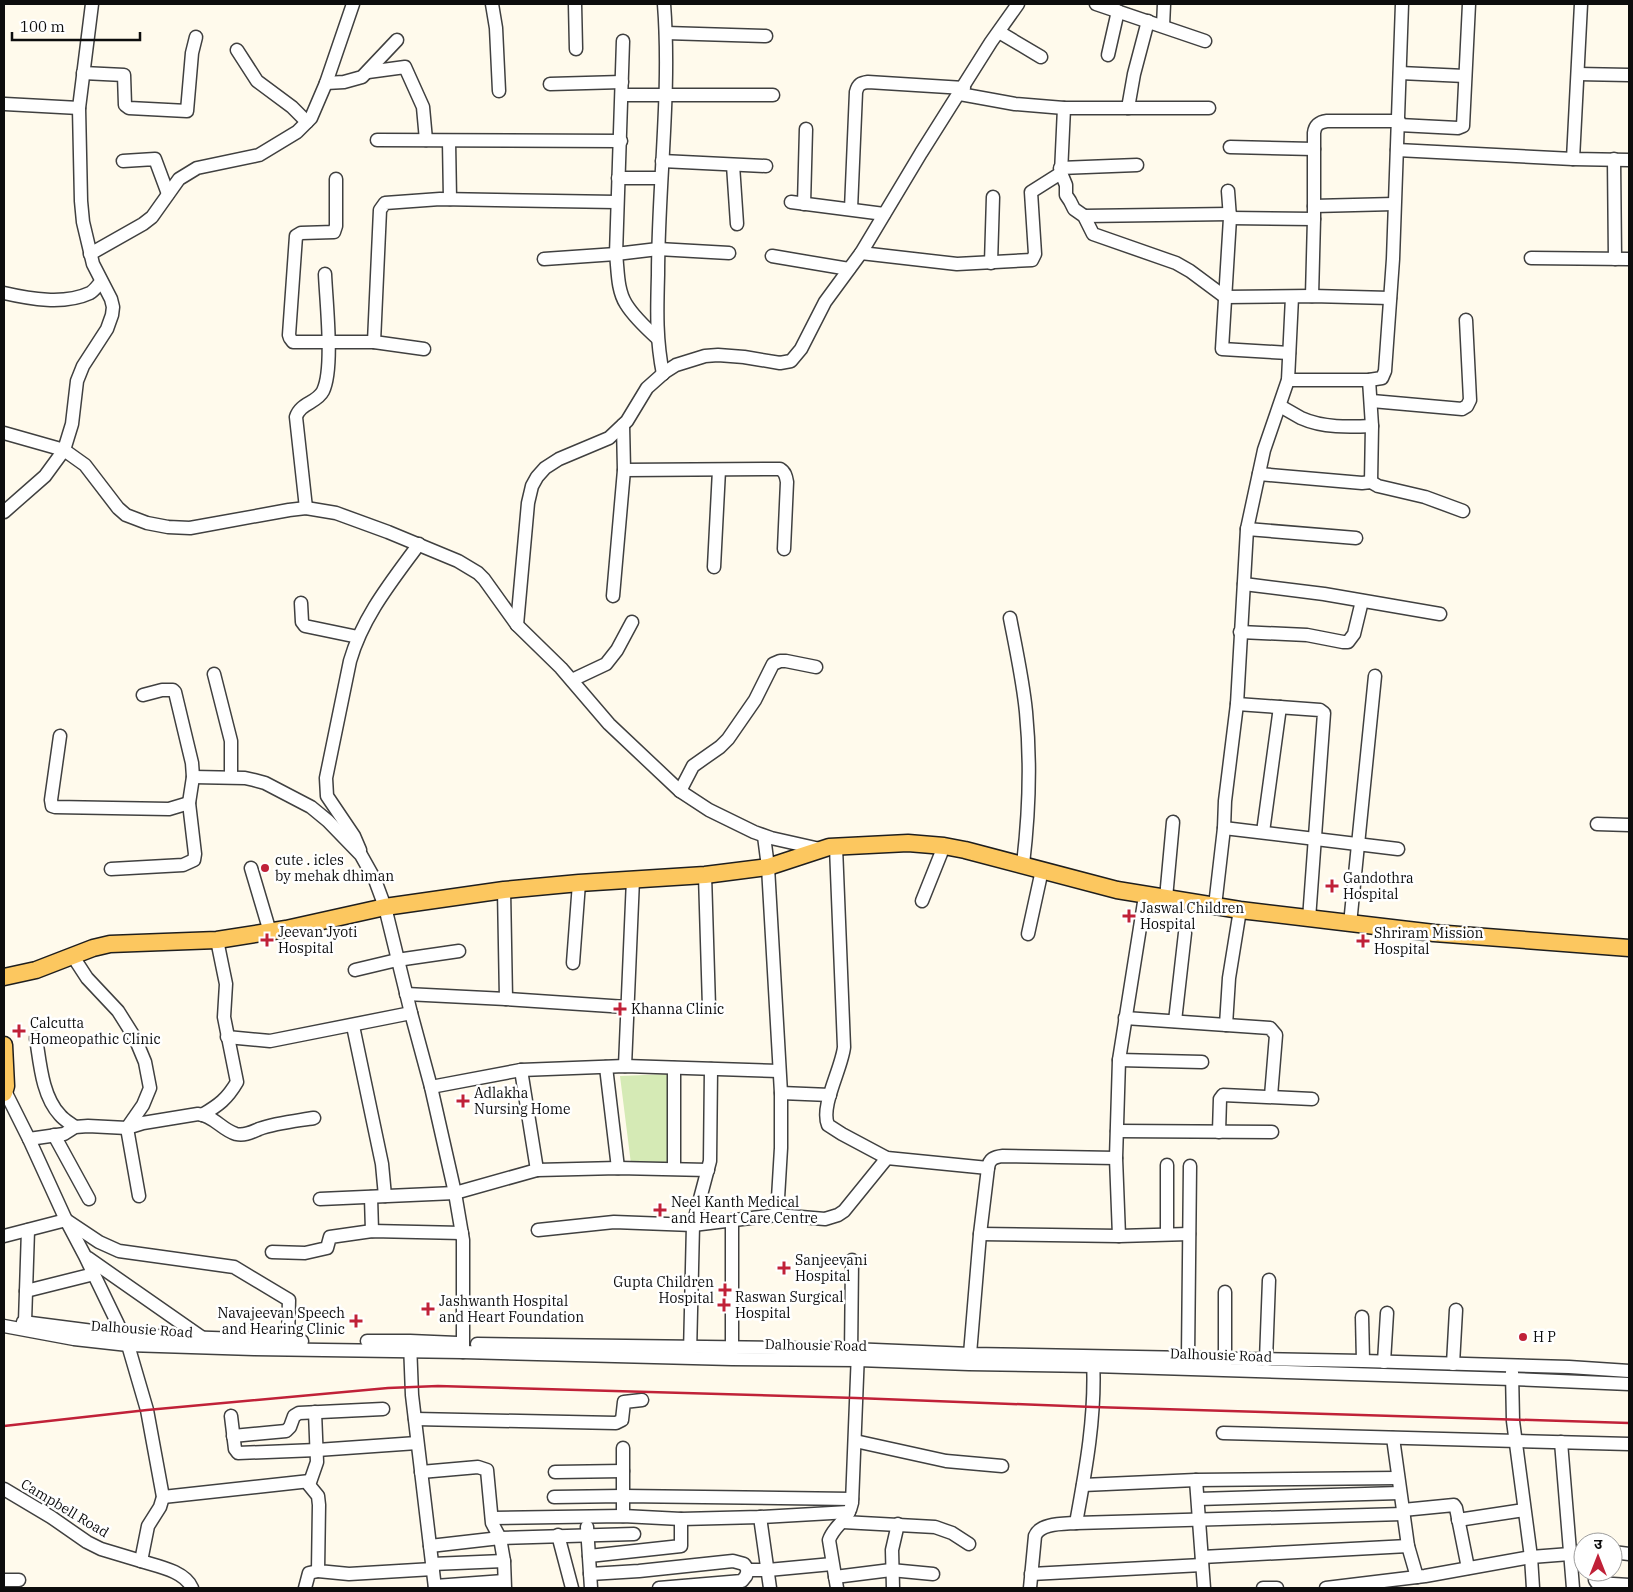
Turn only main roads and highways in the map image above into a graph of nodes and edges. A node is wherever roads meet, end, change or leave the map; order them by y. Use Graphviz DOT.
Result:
graph roads {
  1 [pos="1629,948"];
  2 [pos="4,977"];
  3 [pos="4,1045"];
  4 [pos="4,1092"];
  1 -- 2 [label="main road"];
  3 -- 4 [label="main road"];
}
